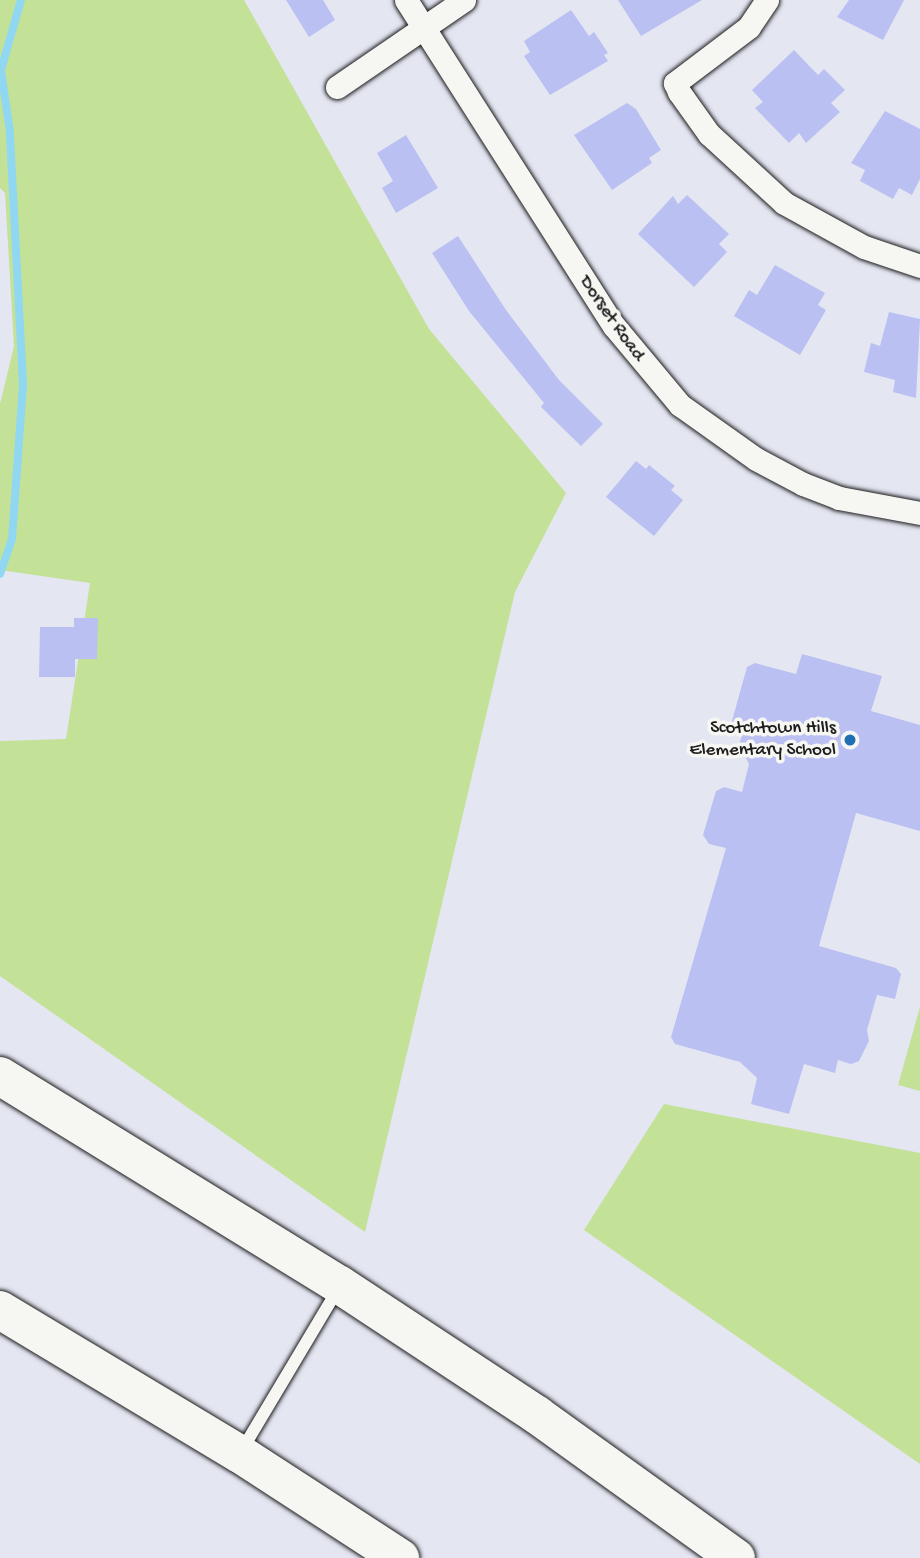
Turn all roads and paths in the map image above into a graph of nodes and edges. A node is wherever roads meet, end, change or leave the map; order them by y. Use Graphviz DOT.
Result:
graph roads {
  1 [pos="406,0"];
  2 [pos="464,0"];
  3 [pos="767,0"];
  4 [pos="423,26"];
  5 [pos="337,87"];
  6 [pos="920,266"];
  7 [pos="920,513"];
  8 [pos="0,1076"];
  9 [pos="340,1285"];
  10 [pos="0,1310"];
  11 [pos="240,1454"];
  12 [pos="400,1558"];
  13 [pos="736,1558"];
  1 -- 4 [label="street, Dorset Road"];
  2 -- 4 [label="street"];
  3 -- 6 [label="street"];
  4 -- 5 [label="street"];
  4 -- 7 [label="street, Dorset Road"];
  8 -- 9 [label="highway"];
  9 -- 11 [label="lane"];
  9 -- 13 [label="highway"];
  10 -- 11 [label="highway"];
  11 -- 12 [label="highway"];
}
